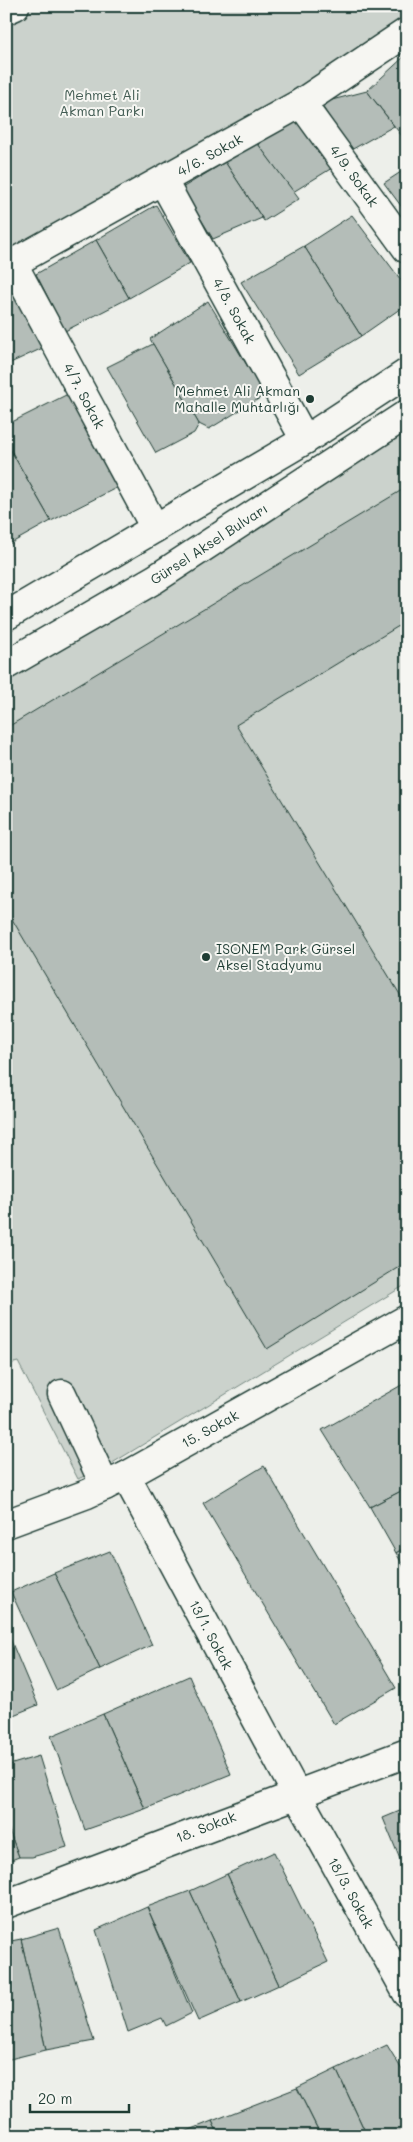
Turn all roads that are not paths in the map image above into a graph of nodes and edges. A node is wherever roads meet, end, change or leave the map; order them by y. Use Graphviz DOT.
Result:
graph roads {
  1 [pos="15,6"];
  2 [pos="6,10"];
  3 [pos="407,32"];
  4 [pos="301,103"];
  5 [pos="163,181"];
  6 [pos="407,249"];
  7 [pos="10,265"];
  8 [pos="407,373"];
  9 [pos="407,414"];
  10 [pos="305,440"];
  11 [pos="155,528"];
  12 [pos="6,616"];
  13 [pos="6,665"];
  14 [pos="407,1319"];
  15 [pos="62,1394"];
  16 [pos="115,1481"];
  17 [pos="6,1524"];
  18 [pos="407,1753"];
  19 [pos="296,1793"];
  20 [pos="6,1904"];
  21 [pos="407,1993"];
  1 -- 2 [label="street"];
  3 -- 4 [label="street, 4/6. Sokak"];
  4 -- 5 [label="street, 4/6. Sokak"];
  4 -- 6 [label="street, 4/9. Sokak"];
  5 -- 7 [label="street, 4/6. Sokak"];
  5 -- 10 [label="street, 4/8. Sokak"];
  7 -- 11 [label="street, 4/7. Sokak"];
  8 -- 10 [label="street"];
  9 -- 13 [label="street, Gürsel Aksel Bulvarı"];
  10 -- 11 [label="street"];
  11 -- 12 [label="street"];
  14 -- 16 [label="street, 15. Sokak"];
  15 -- 16 [label="street, 13/1. Sokak"];
  16 -- 17 [label="street, 15. Sokak"];
  16 -- 19 [label="street, 13/1. Sokak"];
  18 -- 19 [label="street, 18. Sokak"];
  19 -- 20 [label="street, 18. Sokak"];
  19 -- 21 [label="street, 18/3. Sokak"];
}
